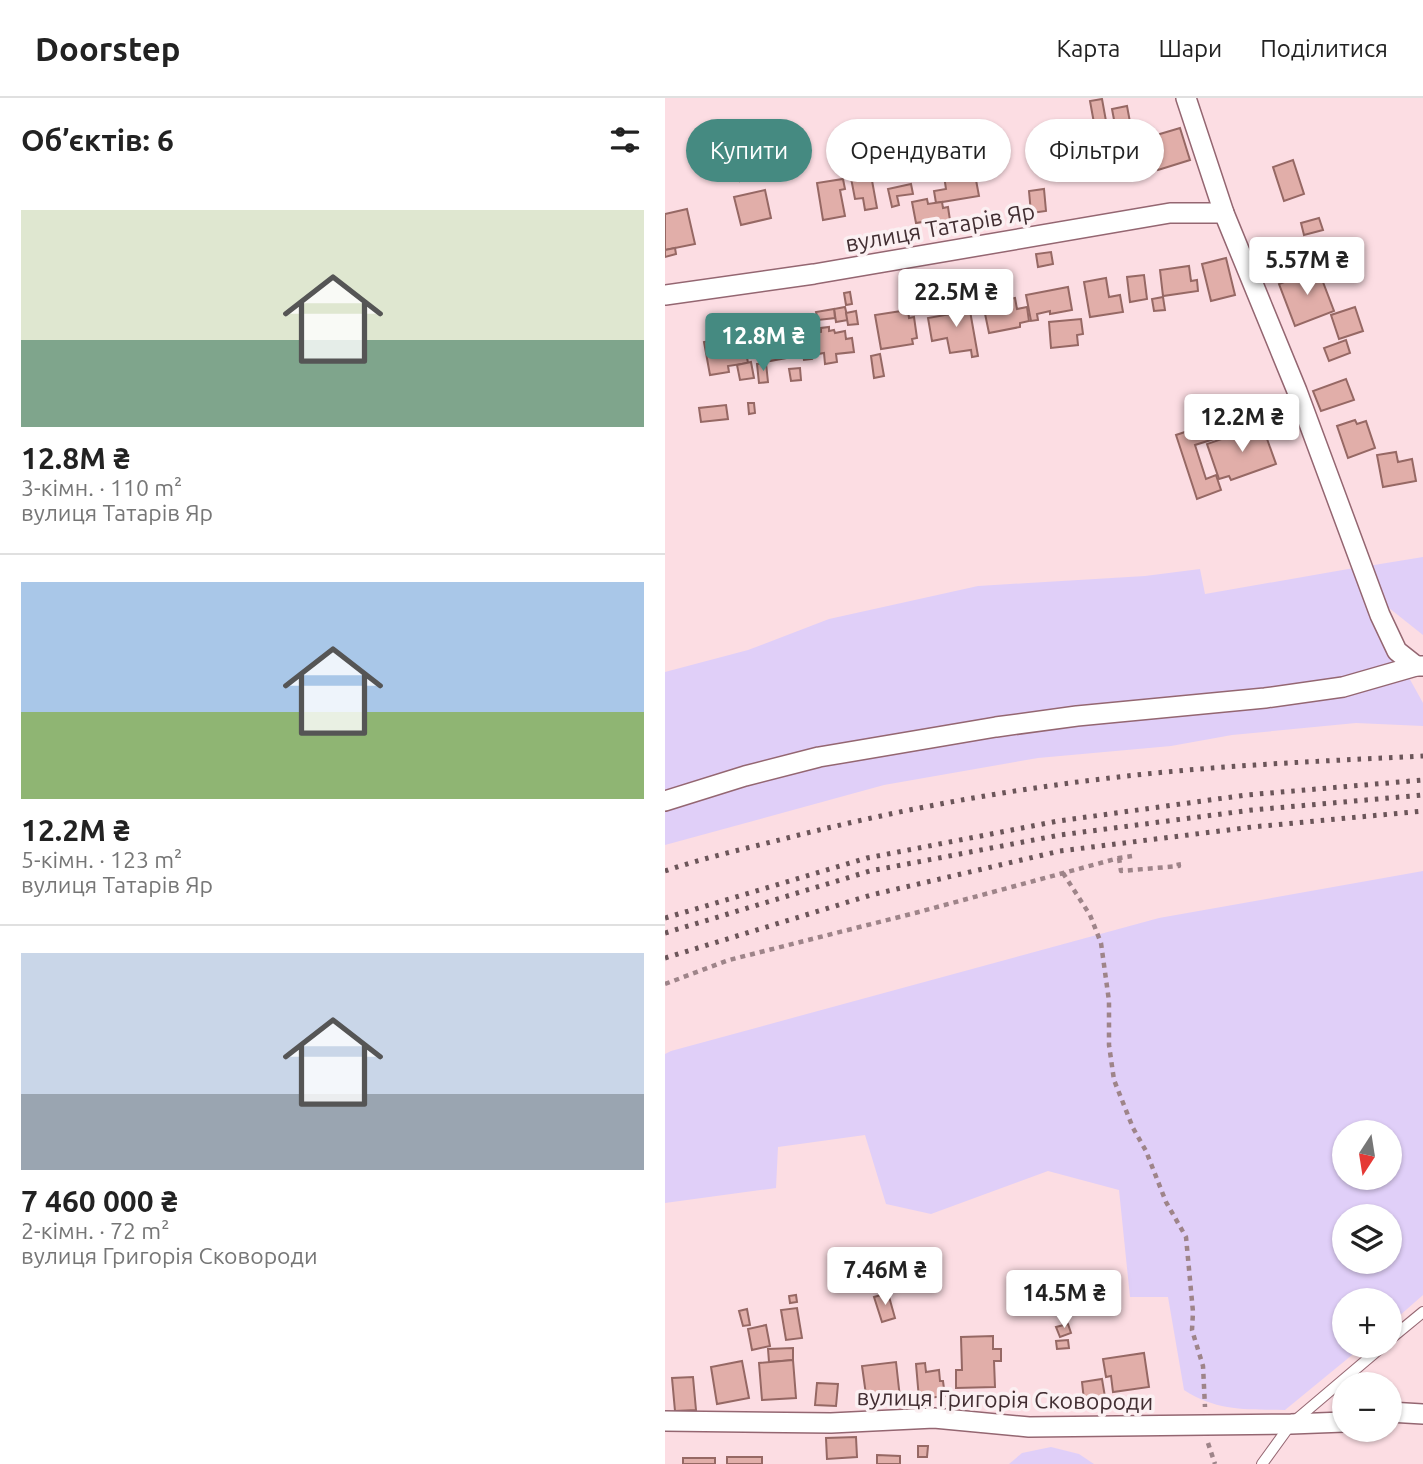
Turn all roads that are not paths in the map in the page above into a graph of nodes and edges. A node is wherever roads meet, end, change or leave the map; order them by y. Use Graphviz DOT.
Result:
graph roads {
  1 [pos="1186,98"];
  2 [pos="1224,213"];
  3 [pos="665,295"];
  4 [pos="1419,666"];
  5 [pos="665,801"];
  6 [pos="1423,1312"];
  7 [pos="1402,1329"];
  8 [pos="1369,1358"];
  9 [pos="1402,1413"];
  10 [pos="1423,1415"];
  11 [pos="665,1421"];
  12 [pos="1332,1422"];
  13 [pos="1291,1424"];
  14 [pos="1262,1464"];
  1 -- 2 [label="street"];
  2 -- 3 [label="street, вулиця Татарів Яр"];
  2 -- 4 [label="street"];
  4 -- 5 [label="street"];
  6 -- 7 [label="lane"];
  8 -- 13 [label="lane"];
  9 -- 10 [label="street"];
  11 -- 13 [label="street, вулиця Григорія Сковороди"];
  12 -- 13 [label="street, вулиця Григорія Сковороди"];
  13 -- 14 [label="lane"];
}
